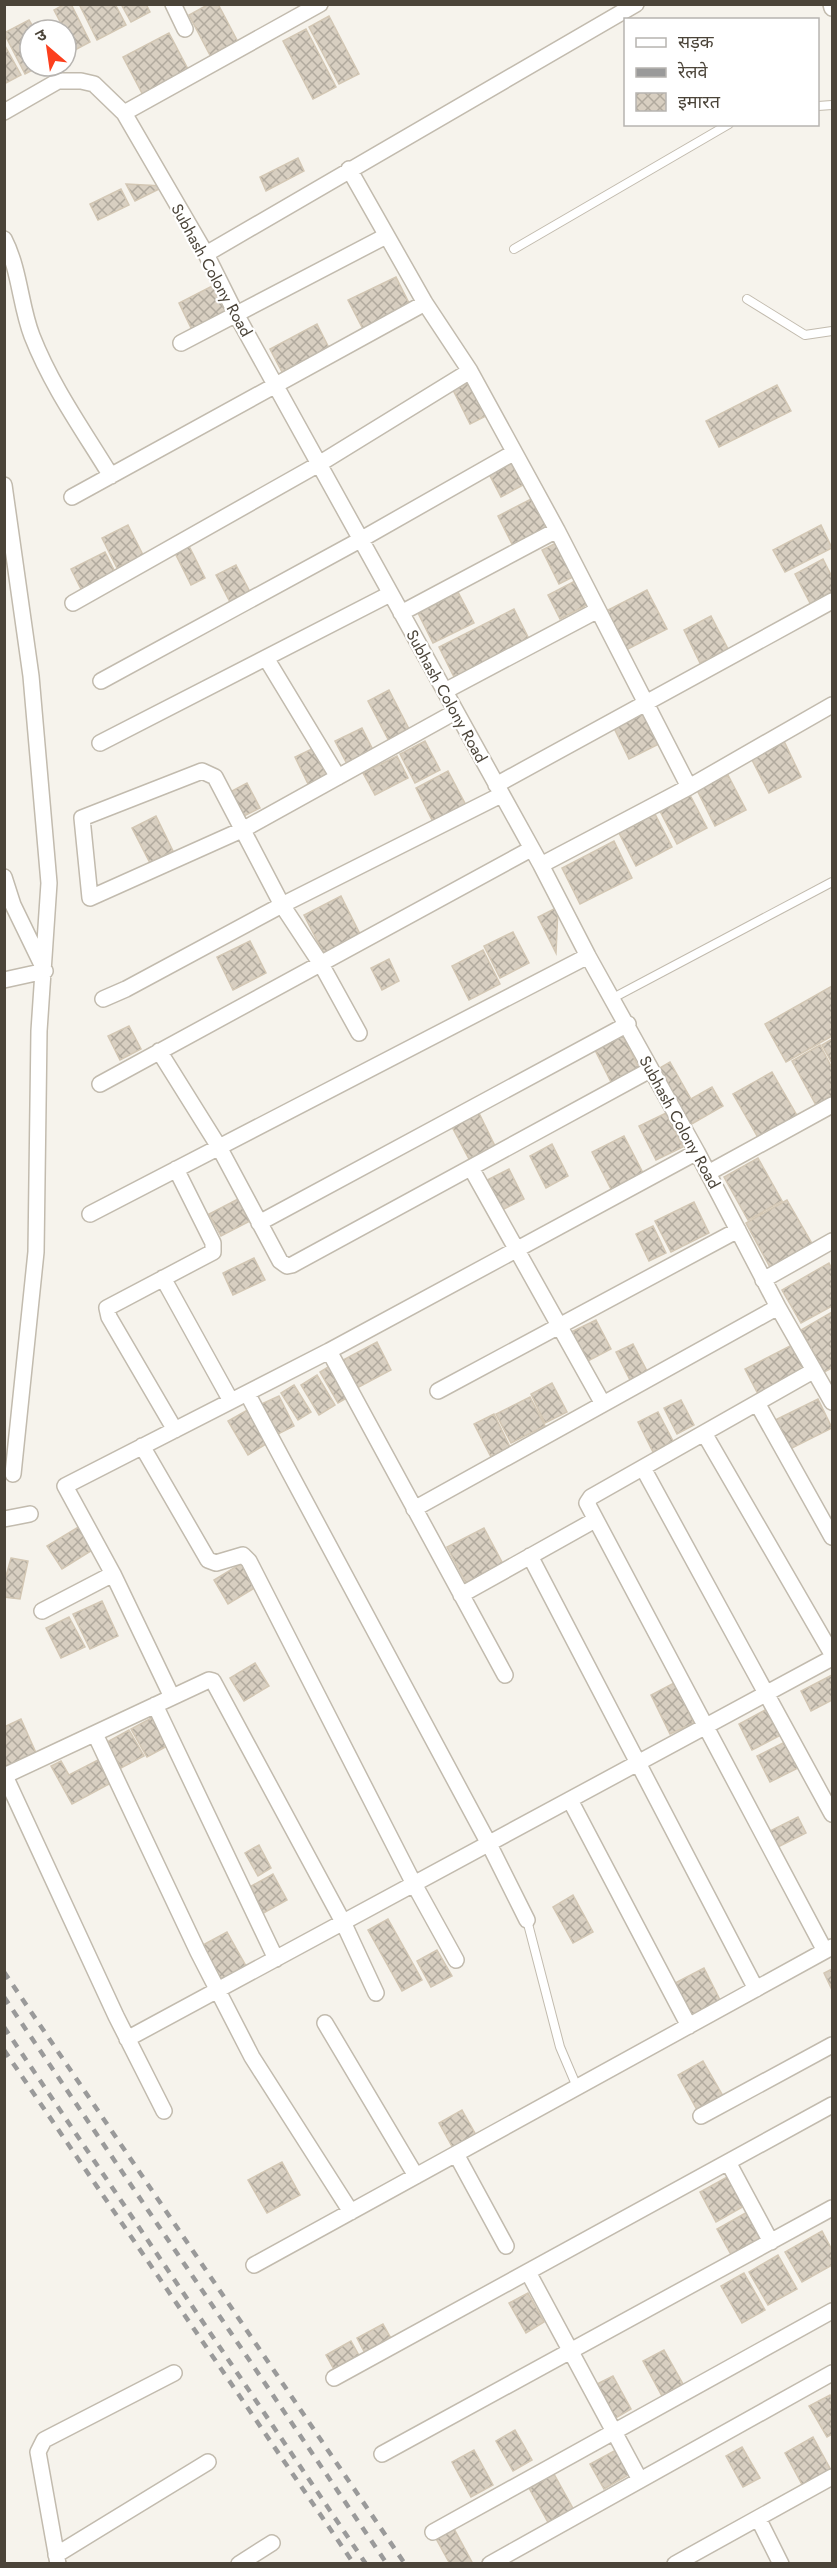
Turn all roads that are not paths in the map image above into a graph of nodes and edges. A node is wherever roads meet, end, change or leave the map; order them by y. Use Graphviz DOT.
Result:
graph roads {
  1 [pos="173,4"];
  2 [pos="320,4"];
  3 [pos="636,4"];
  4 [pos="185,28"];
  5 [pos="4,112"];
  6 [pos="124,113"];
  7 [pos="726,126"];
  8 [pos="349,169"];
  9 [pos="386,236"];
  10 [pos="4,239"];
  11 [pos="514,249"];
  12 [pos="206,254"];
  13 [pos="747,299"];
  14 [pos="425,303"];
  15 [pos="236,314"];
  16 [pos="832,331"];
  17 [pos="181,344"];
  18 [pos="470,371"];
  19 [pos="275,385"];
  20 [pos="513,453"];
  21 [pos="319,464"];
  22 [pos="111,476"];
  23 [pos="4,485"];
  24 [pos="72,497"];
  25 [pos="557,530"];
  26 [pos="360,540"];
  27 [pos="390,594"];
  28 [pos="832,601"];
  29 [pos="73,603"];
  30 [pos="598,610"];
  31 [pos="401,613"];
  32 [pos="266,658"];
  33 [pos="100,681"];
  34 [pos="444,692"];
  35 [pos="646,703"];
  36 [pos="832,705"];
  37 [pos="455,712"];
  38 [pos="99,743"];
  39 [pos="338,777"];
  40 [pos="689,787"];
  41 [pos="498,790"];
  42 [pos="244,829"];
  43 [pos="531,849"];
  44 [pos="542,865"];
  45 [pos="4,878"];
  46 [pos="832,882"];
  47 [pos="282,905"];
  48 [pos="588,956"];
  49 [pos="321,964"];
  50 [pos="45,971"];
  51 [pos="4,980"];
  52 [pos="613,998"];
  53 [pos="103,999"];
  54 [pos="628,1024"];
  55 [pos="359,1033"];
  56 [pos="159,1052"];
  57 [pos="650,1070"];
  58 [pos="100,1084"];
  59 [pos="832,1105"];
  60 [pos="219,1147"];
  61 [pos="697,1152"];
  62 [pos="471,1168"];
  63 [pos="177,1169"];
  64 [pos="708,1173"];
  65 [pos="90,1214"];
  66 [pos="259,1223"];
  67 [pos="738,1230"];
  68 [pos="832,1241"];
  69 [pos="518,1248"];
  70 [pos="163,1278"];
  71 [pos="763,1280"];
  72 [pos="778,1307"];
  73 [pos="560,1325"];
  74 [pos="329,1351"];
  75 [pos="822,1376"];
  76 [pos="438,1391"];
  77 [pos="247,1393"];
  78 [pos="231,1401"];
  79 [pos="832,1402"];
  80 [pos="757,1403"];
  81 [pos="603,1404"];
  82 [pos="174,1430"];
  83 [pos="704,1432"];
  84 [pos="142,1446"];
  85 [pos="643,1468"];
  86 [pos="13,1474"];
  87 [pos="414,1509"];
  88 [pos="30,1514"];
  89 [pos="4,1519"];
  90 [pos="595,1520"];
  91 [pos="832,1537"];
  92 [pos="530,1556"];
  93 [pos="113,1574"];
  94 [pos="461,1595"];
  95 [pos="42,1611"];
  96 [pos="832,1656"];
  97 [pos="505,1675"];
  98 [pos="766,1695"];
  99 [pos="172,1697"];
  100 [pos="155,1705"];
  101 [pos="705,1728"];
  102 [pos="95,1734"];
  103 [pos="638,1763"];
  104 [pos="5,1776"];
  105 [pos="570,1800"];
  106 [pos="832,1814"];
  107 [pos="489,1844"];
  108 [pos="414,1884"];
  109 [pos="527,1920"];
  110 [pos="343,1922"];
  111 [pos="829,1949"];
  112 [pos="276,1959"];
  113 [pos="456,1960"];
  114 [pos="756,1989"];
  115 [pos="218,1990"];
  116 [pos="376,1993"];
  117 [pos="325,2024"];
  118 [pos="689,2026"];
  119 [pos="127,2039"];
  120 [pos="832,2045"];
  121 [pos="577,2087"];
  122 [pos="832,2105"];
  123 [pos="164,2111"];
  124 [pos="701,2116"];
  125 [pos="456,2154"];
  126 [pos="728,2162"];
  127 [pos="416,2176"];
  128 [pos="832,2208"];
  129 [pos="351,2212"];
  130 [pos="771,2242"];
  131 [pos="506,2246"];
  132 [pos="254,2265"];
  133 [pos="528,2272"];
  134 [pos="832,2311"];
  135 [pos="572,2351"];
  136 [pos="174,2373"];
  137 [pos="832,2373"];
  138 [pos="334,2378"];
  139 [pos="614,2432"];
  140 [pos="382,2454"];
  141 [pos="208,2462"];
  142 [pos="832,2477"];
  143 [pos="640,2480"];
  144 [pos="758,2518"];
  145 [pos="433,2532"];
  146 [pos="272,2543"];
  147 [pos="57,2559"];
  148 [pos="681,2562"];
  149 [pos="239,2564"];
  150 [pos="490,2564"];
  151 [pos="782,2564"];
  1 -- 4 [label="street"];
  2 -- 6 [label="street"];
  3 -- 8 [label="street"];
  5 -- 6 [label="street, Subhash Colony Road"];
  6 -- 12 [label="street, Subhash Colony Road"];
  7 -- 11 [label="lane"];
  8 -- 9 [label="street"];
  8 -- 12 [label="street"];
  9 -- 14 [label="street"];
  9 -- 15 [label="street"];
  10 -- 22 [label="street"];
  12 -- 15 [label="street, Subhash Colony Road"];
  13 -- 16 [label="lane"];
  14 -- 18 [label="street"];
  14 -- 19 [label="street"];
  15 -- 17 [label="street"];
  15 -- 19 [label="street, Subhash Colony Road"];
  18 -- 20 [label="street"];
  18 -- 21 [label="street"];
  19 -- 21 [label="street, Subhash Colony Road"];
  19 -- 22 [label="street"];
  20 -- 25 [label="street"];
  20 -- 26 [label="street"];
  21 -- 26 [label="street, Subhash Colony Road"];
  21 -- 29 [label="street"];
  22 -- 24 [label="street"];
  23 -- 50 [label="street"];
  25 -- 30 [label="street"];
  25 -- 31 [label="street"];
  26 -- 27 [label="street, Subhash Colony Road"];
  26 -- 33 [label="street"];
  27 -- 31 [label="street, Subhash Colony Road"];
  27 -- 32 [label="street"];
  28 -- 35 [label="street"];
  30 -- 34 [label="street"];
  30 -- 35 [label="street"];
  31 -- 34 [label="street, Subhash Colony Road"];
  32 -- 38 [label="street"];
  32 -- 39 [label="street"];
  34 -- 37 [label="street, Subhash Colony Road"];
  35 -- 40 [label="street"];
  35 -- 41 [label="street"];
  36 -- 40 [label="street"];
  37 -- 39 [label="street"];
  37 -- 41 [label="street, Subhash Colony Road"];
  39 -- 42 [label="street"];
  40 -- 44 [label="street"];
  41 -- 43 [label="street, Subhash Colony Road"];
  41 -- 47 [label="street"];
  42 -- 42 [label="street"];
  42 -- 47 [label="street"];
  43 -- 44 [label="street, Subhash Colony Road"];
  43 -- 49 [label="street"];
  44 -- 48 [label="street, Subhash Colony Road"];
  45 -- 50 [label="street"];
  46 -- 52 [label="lane"];
  47 -- 49 [label="street"];
  47 -- 53 [label="street"];
  48 -- 52 [label="street, Subhash Colony Road"];
  48 -- 60 [label="street"];
  49 -- 55 [label="street"];
  49 -- 56 [label="street"];
  50 -- 51 [label="street"];
  50 -- 86 [label="street"];
  52 -- 54 [label="street, Subhash Colony Road"];
  54 -- 57 [label="street, Subhash Colony Road"];
  54 -- 66 [label="street"];
  56 -- 58 [label="street"];
  56 -- 60 [label="street"];
  57 -- 61 [label="street, Subhash Colony Road"];
  57 -- 62 [label="street"];
  59 -- 64 [label="street"];
  60 -- 63 [label="street"];
  60 -- 66 [label="street"];
  61 -- 64 [label="street, Subhash Colony Road"];
  61 -- 69 [label="street"];
  62 -- 66 [label="street"];
  62 -- 69 [label="street"];
  63 -- 65 [label="street"];
  63 -- 70 [label="street"];
  64 -- 67 [label="street, Subhash Colony Road"];
  67 -- 71 [label="street, Subhash Colony Road"];
  67 -- 73 [label="street"];
  68 -- 71 [label="street"];
  69 -- 73 [label="street"];
  69 -- 74 [label="street"];
  70 -- 78 [label="street"];
  70 -- 82 [label="street"];
  71 -- 72 [label="street, Subhash Colony Road"];
  72 -- 75 [label="street, Subhash Colony Road"];
  72 -- 81 [label="street"];
  73 -- 76 [label="street"];
  73 -- 81 [label="street"];
  74 -- 77 [label="street"];
  74 -- 87 [label="street"];
  75 -- 79 [label="street, Subhash Colony Road"];
  75 -- 80 [label="street"];
  77 -- 78 [label="street"];
  77 -- 107 [label="street"];
  78 -- 82 [label="street"];
  80 -- 83 [label="street"];
  80 -- 91 [label="street"];
  81 -- 87 [label="street"];
  82 -- 84 [label="street"];
  83 -- 85 [label="street"];
  83 -- 96 [label="street"];
  84 -- 93 [label="street"];
  84 -- 108 [label="street"];
  85 -- 90 [label="street"];
  85 -- 98 [label="street"];
  87 -- 94 [label="street"];
  88 -- 89 [label="street"];
  90 -- 92 [label="street"];
  90 -- 101 [label="street"];
  92 -- 94 [label="street"];
  92 -- 103 [label="street"];
  93 -- 95 [label="street"];
  93 -- 99 [label="street"];
  94 -- 97 [label="street"];
  96 -- 98 [label="street"];
  98 -- 101 [label="street"];
  98 -- 106 [label="street"];
  99 -- 100 [label="street"];
  99 -- 110 [label="street"];
  100 -- 102 [label="street"];
  100 -- 112 [label="street"];
  101 -- 103 [label="street"];
  101 -- 111 [label="street"];
  102 -- 104 [label="street"];
  102 -- 115 [label="street"];
  103 -- 105 [label="street"];
  103 -- 114 [label="street"];
  104 -- 119 [label="street"];
  105 -- 107 [label="street"];
  105 -- 118 [label="street"];
  107 -- 108 [label="street"];
  107 -- 109 [label="street"];
  108 -- 110 [label="street"];
  108 -- 113 [label="street"];
  109 -- 121 [label="lane"];
  110 -- 112 [label="street"];
  110 -- 116 [label="street"];
  111 -- 114 [label="street"];
  112 -- 115 [label="street"];
  114 -- 118 [label="street"];
  115 -- 119 [label="street"];
  115 -- 129 [label="street"];
  117 -- 127 [label="street"];
  118 -- 121 [label="street"];
  119 -- 123 [label="street"];
  120 -- 124 [label="street"];
  121 -- 125 [label="street"];
  122 -- 126 [label="street"];
  125 -- 127 [label="street"];
  125 -- 131 [label="street"];
  126 -- 130 [label="street"];
  126 -- 133 [label="street"];
  127 -- 129 [label="street"];
  128 -- 130 [label="street"];
  129 -- 132 [label="street"];
  130 -- 135 [label="street"];
  133 -- 135 [label="street"];
  133 -- 138 [label="street"];
  134 -- 139 [label="street"];
  135 -- 139 [label="street"];
  135 -- 140 [label="street"];
  136 -- 147 [label="street"];
  137 -- 143 [label="street"];
  139 -- 143 [label="street"];
  139 -- 145 [label="street"];
  141 -- 147 [label="street"];
  142 -- 144 [label="street"];
  143 -- 150 [label="street"];
  144 -- 148 [label="street"];
  144 -- 151 [label="street"];
  146 -- 149 [label="street"];
}
